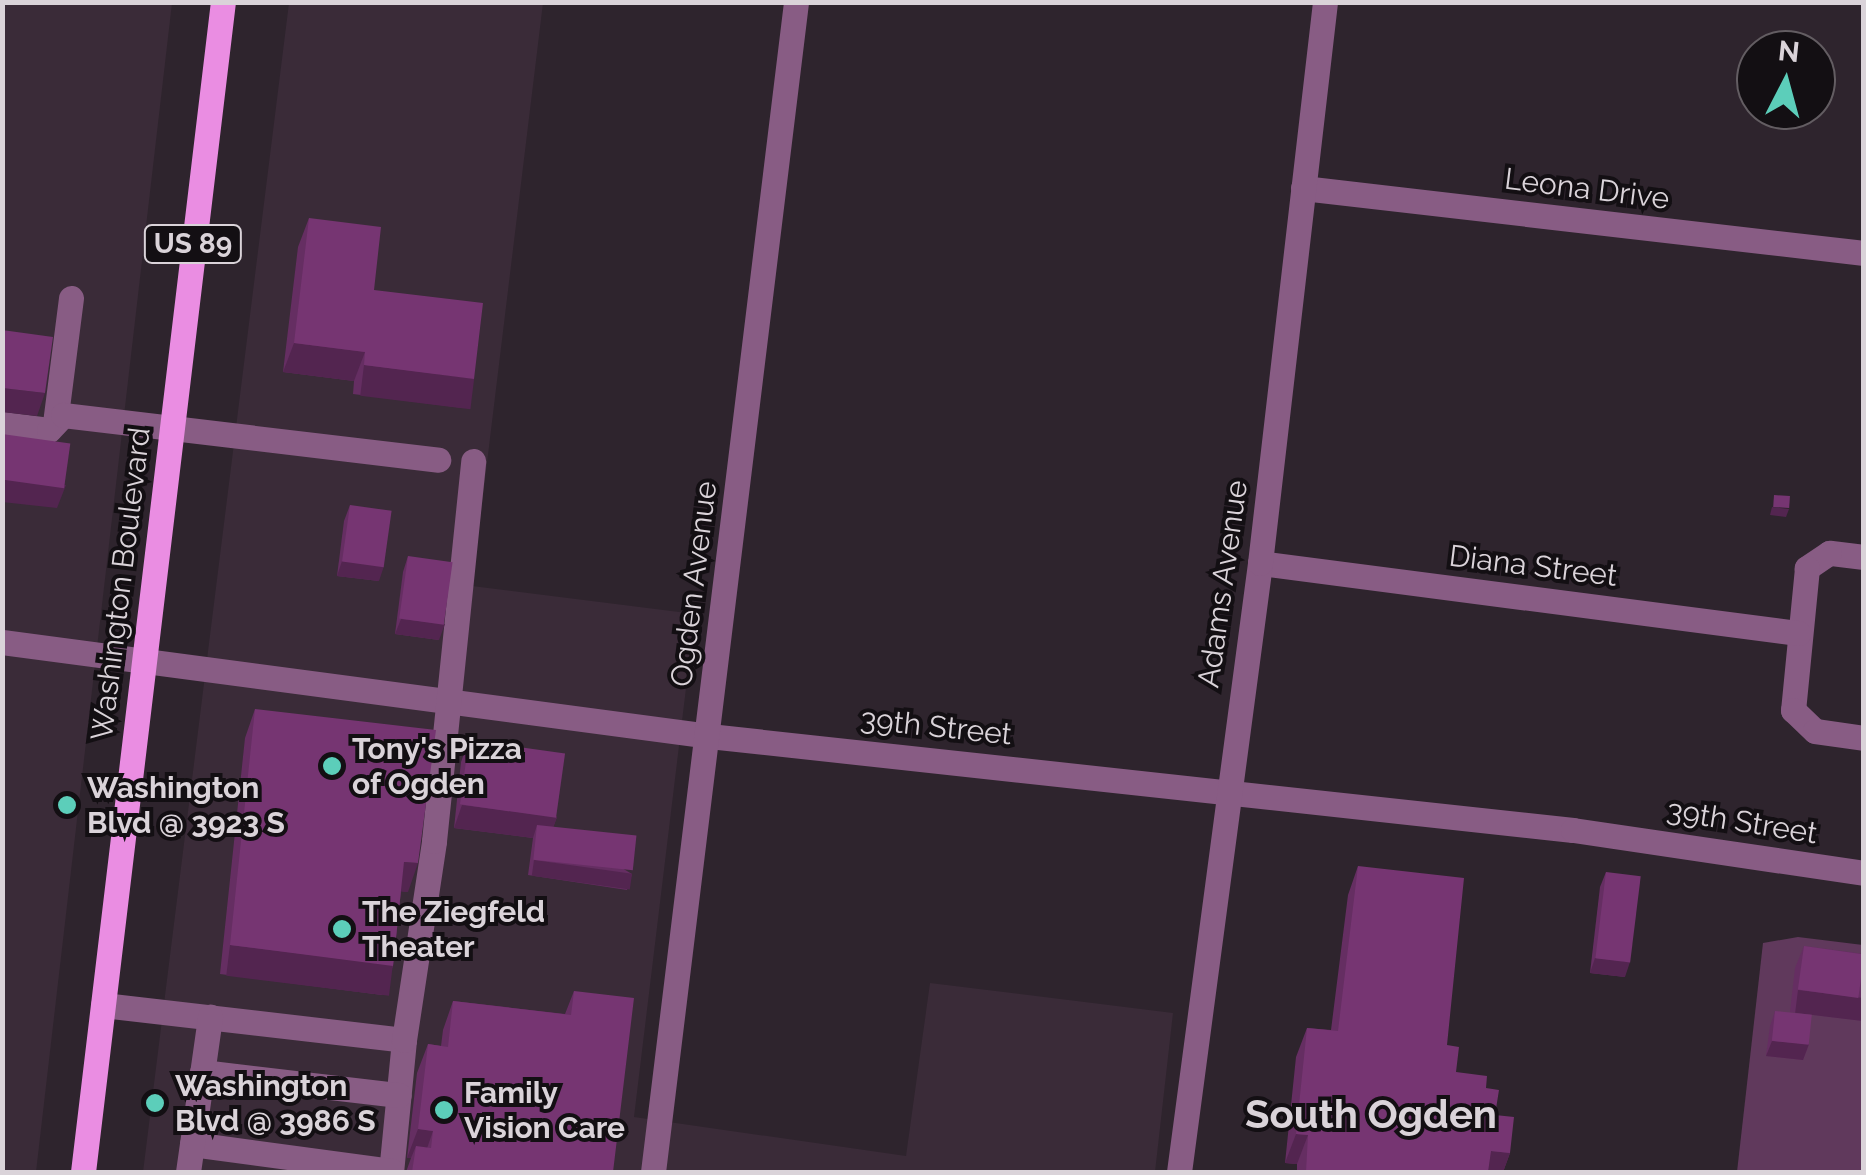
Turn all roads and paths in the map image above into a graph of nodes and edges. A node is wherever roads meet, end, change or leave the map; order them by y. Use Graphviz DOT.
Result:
graph roads {
  1 [pos="223,2"];
  2 [pos="796,2"];
  3 [pos="1325,2"];
  4 [pos="1304,188"];
  5 [pos="1864,254"];
  6 [pos="71,298"];
  7 [pos="55,423"];
  8 [pos="2,424"];
  9 [pos="172,427"];
  10 [pos="438,460"];
  11 [pos="473,461"];
  12 [pos="1864,557"];
  13 [pos="1260,563"];
  14 [pos="1798,633"];
  15 [pos="2,642"];
  16 [pos="144,660"];
  17 [pos="446,700"];
  18 [pos="709,736"];
  19 [pos="1864,738"];
  20 [pos="1226,791"];
  21 [pos="1864,873"];
  22 [pos="104,1005"];
  23 [pos="210,1017"];
  24 [pos="404,1040"];
  25 [pos="202,1072"];
  26 [pos="400,1096"];
  27 [pos="192,1144"];
  28 [pos="83,1172"];
  29 [pos="188,1172"];
  30 [pos="391,1172"];
  31 [pos="653,1172"];
  32 [pos="1179,1172"];
  1 -- 9 [label="main road, Washington Boulevard / US 89"];
  2 -- 18 [label="street, Ogden Avenue"];
  3 -- 4 [label="street, Adams Avenue"];
  4 -- 5 [label="street, Leona Drive"];
  4 -- 13 [label="street, Adams Avenue"];
  6 -- 7 [label="street"];
  7 -- 8 [label="street"];
  7 -- 9 [label="street"];
  9 -- 10 [label="street"];
  9 -- 16 [label="main road, Washington Boulevard / US 89"];
  11 -- 17 [label="street"];
  12 -- 14 [label="street"];
  13 -- 14 [label="street, Diana Street"];
  13 -- 20 [label="street, Adams Avenue"];
  14 -- 19 [label="street"];
  15 -- 16 [label="street, 39th Street"];
  16 -- 17 [label="street, 39th Street"];
  16 -- 22 [label="main road, Washington Boulevard / US 89"];
  17 -- 18 [label="street, 39th Street"];
  17 -- 24 [label="street"];
  18 -- 20 [label="street, 39th Street"];
  18 -- 31 [label="street, Ogden Avenue"];
  20 -- 21 [label="street, 39th Street"];
  20 -- 32 [label="street, Adams Avenue"];
  22 -- 23 [label="street"];
  22 -- 28 [label="main road, Washington Boulevard / US 89"];
  23 -- 24 [label="street"];
  23 -- 25 [label="street"];
  24 -- 26 [label="street"];
  25 -- 26 [label="street"];
  25 -- 27 [label="street"];
  26 -- 30 [label="street"];
  27 -- 29 [label="street"];
  27 -- 30 [label="street"];
}
